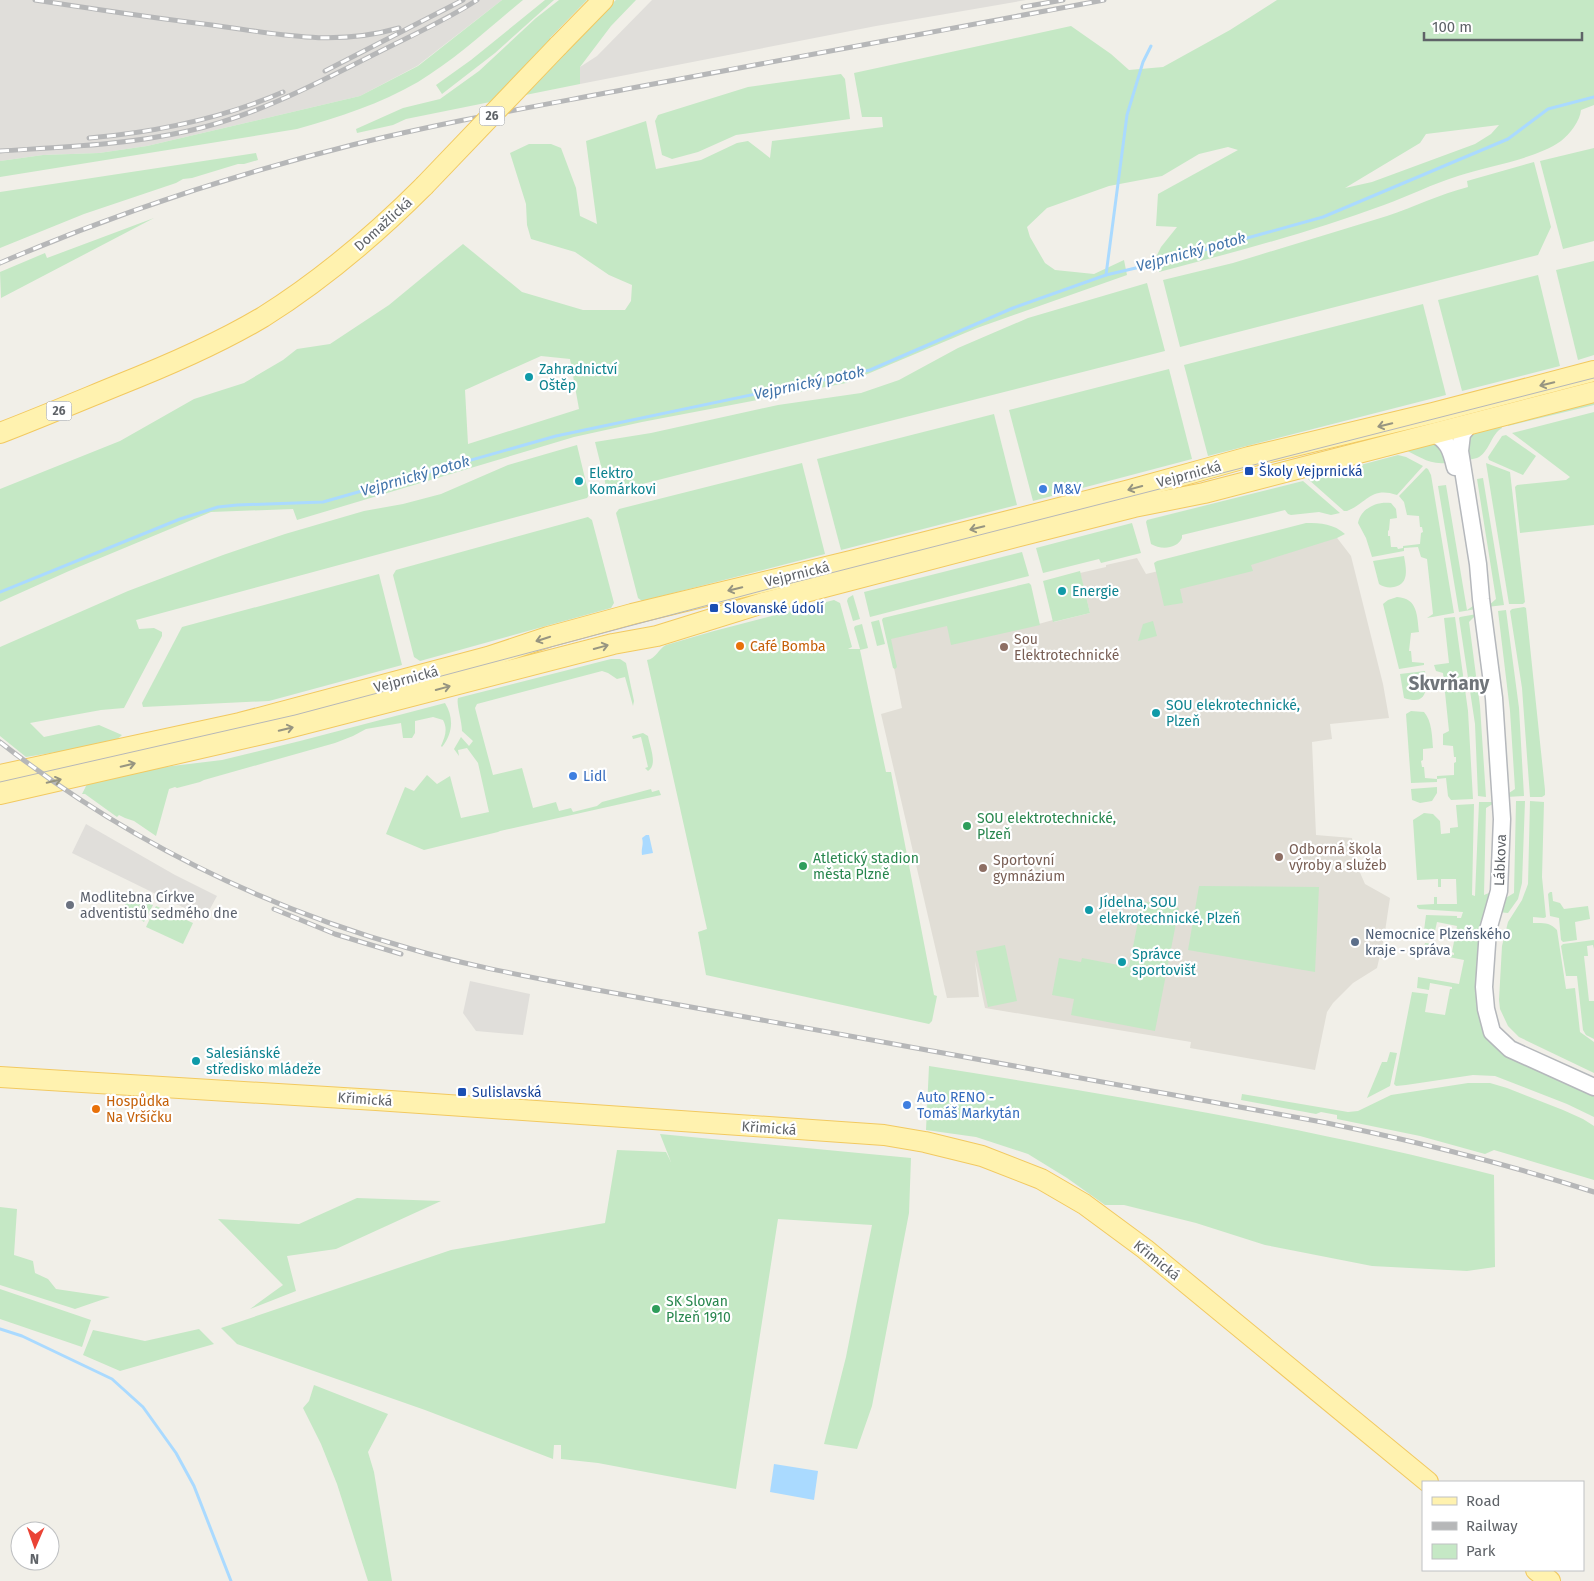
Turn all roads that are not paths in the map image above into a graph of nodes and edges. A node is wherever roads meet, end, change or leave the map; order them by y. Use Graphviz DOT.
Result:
graph roads {
  1 [pos="603,0"];
  2 [pos="1594,371"];
  3 [pos="116,386"];
  4 [pos="1594,392"];
  5 [pos="0,421"];
  6 [pos="1471,423"];
  7 [pos="0,433"];
  8 [pos="1432,433"];
  9 [pos="1480,599"];
  10 [pos="0,776"];
  11 [pos="0,794"];
  12 [pos="0,1076"];
  13 [pos="1594,1087"];
  14 [pos="1427,1481"];
  15 [pos="1537,1571"];
  16 [pos="1550,1581"];
  1 -- 3 [label="main road, Domažlická / 26, bridge"];
  2 -- 10 [label="main road, Vejprnická, one-way"];
  3 -- 5 [label="main road, Domažlická / 26"];
  3 -- 7 [label="main road, Domažlická / 26"];
  4 -- 6 [label="main road, Vejprnická"];
  6 -- 8 [label="main road, Vejprnická"];
  6 -- 9 [label="street, Lábkova"];
  8 -- 9 [label="street, Lábkova"];
  11 -- 8 [label="main road, Vejprnická, one-way"];
  9 -- 13 [label="street, Lábkova"];
  12 -- 14 [label="main road, Křimická"];
  15 -- 16 [label="main road"];
}
